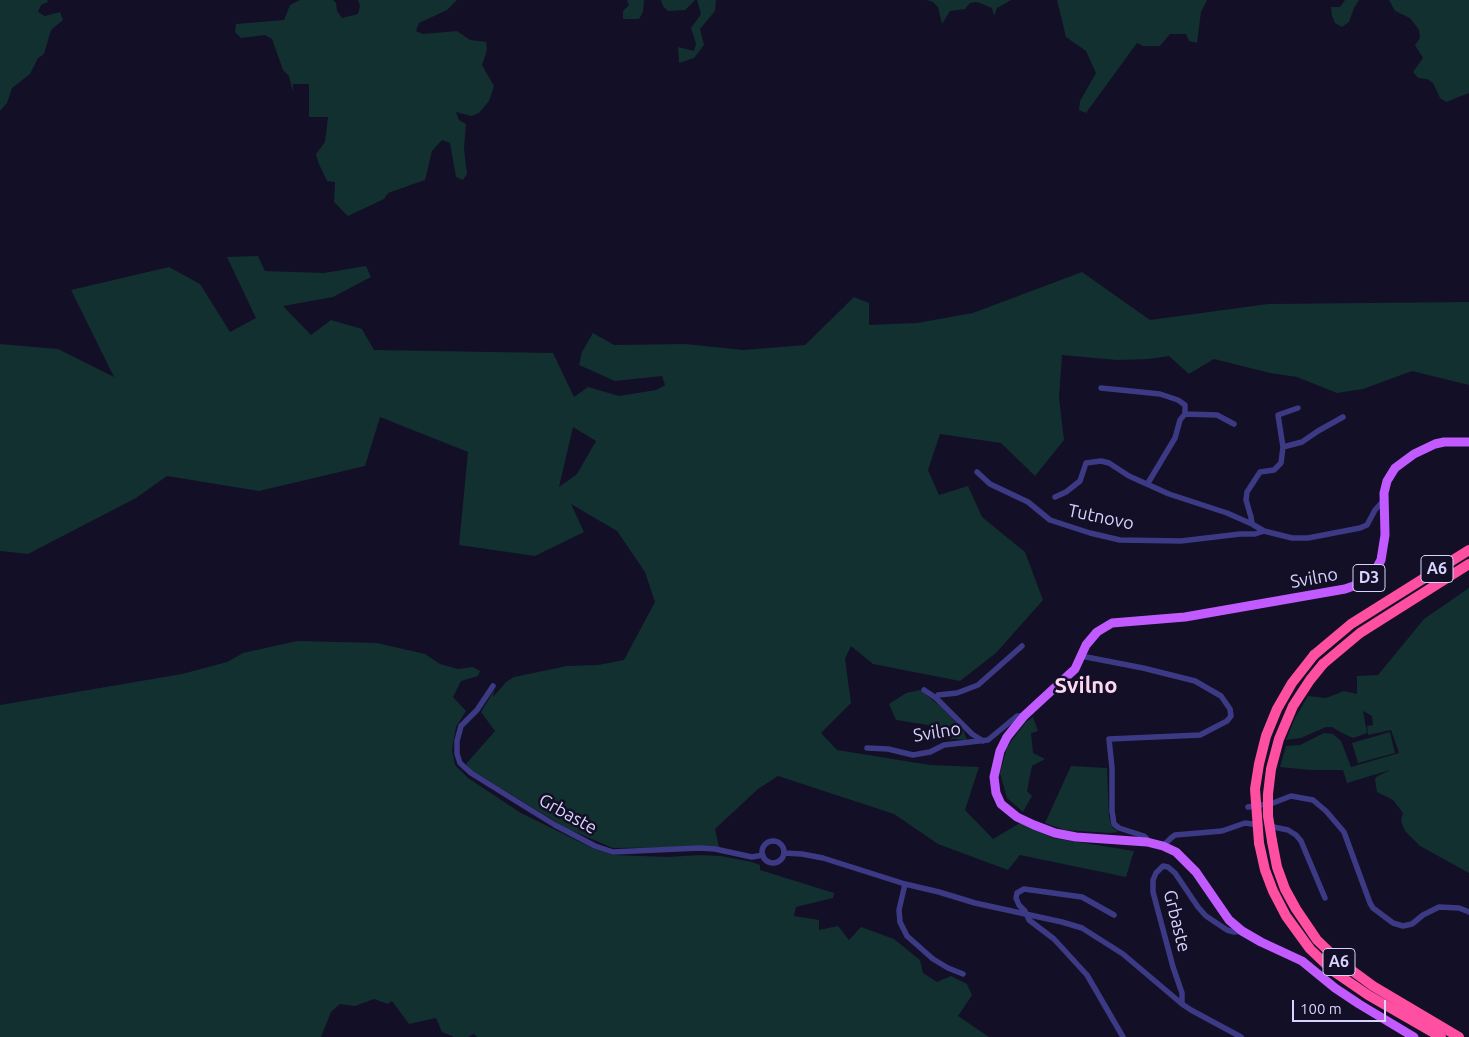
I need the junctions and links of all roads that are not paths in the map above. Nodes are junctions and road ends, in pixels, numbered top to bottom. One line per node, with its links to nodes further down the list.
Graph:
1 (1101, 388): 3 (street)
2 (1298, 408): 7 (street)
3 (1185, 414): 5 (street); 9 (street)
4 (1343, 417): 7 (street)
5 (1234, 424)
6 (1469, 442): 11 (main road, Svilno / D3)
7 (1283, 447): 12 (street)
8 (977, 472): 13 (street, Tutnovo)
9 (1148, 483): 10 (street, Tutnovo); 12 (street, Tutnovo)
10 (1055, 497)
11 (1384, 500): 13 (street, Tutnovo); 17 (main road, Svilno / D3)
12 (1252, 524): 13 (street, Tutnovo)
13 (1264, 531)
14 (1469, 550): 40 (highway, A6, bridge)
15 (1469, 564): 41 (highway, A6, bridge)
16 (1022, 646): 20 (street, Svilno)
17 (1081, 656): 21 (main road, Svilno / D3); 25 (street, Svilno)
18 (493, 686): 28 (street, Grbaste)
19 (924, 690): 20 (street)
20 (936, 698): 22 (street, Svilno)
21 (1024, 716): 22 (street, Svilno); 25 (main road, Svilno / D3)
22 (983, 741): 23 (street, Svilno)
23 (867, 748)
24 (1248, 807): 31 (street)
25 (1148, 842): 26 (main road, Svilno / D3)
26 (1163, 846): 30 (street); 34 (main road, Svilno / D3)
27 (784, 853): 28 (street, Grbaste); 28 (street, Grbaste); 29 (street, Grbaste)
28 (763, 855)
29 (905, 884): 32 (street, Grbaste); 35 (street)
30 (1326, 898)
31 (1469, 912)
32 (1027, 915): 33 (street, Grbaste); 36 (street, Grbaste); 37 (street, Grbaste)
33 (1114, 915)
34 (1242, 931): 36 (street, Grbaste); 39 (main road, Svilno / D3)
35 (963, 974)
36 (1182, 1004): 38 (street, Grbaste)
37 (1124, 1037)
38 (1241, 1037)
39 (1414, 1037)
40 (1441, 1037)
41 (1459, 1037)

